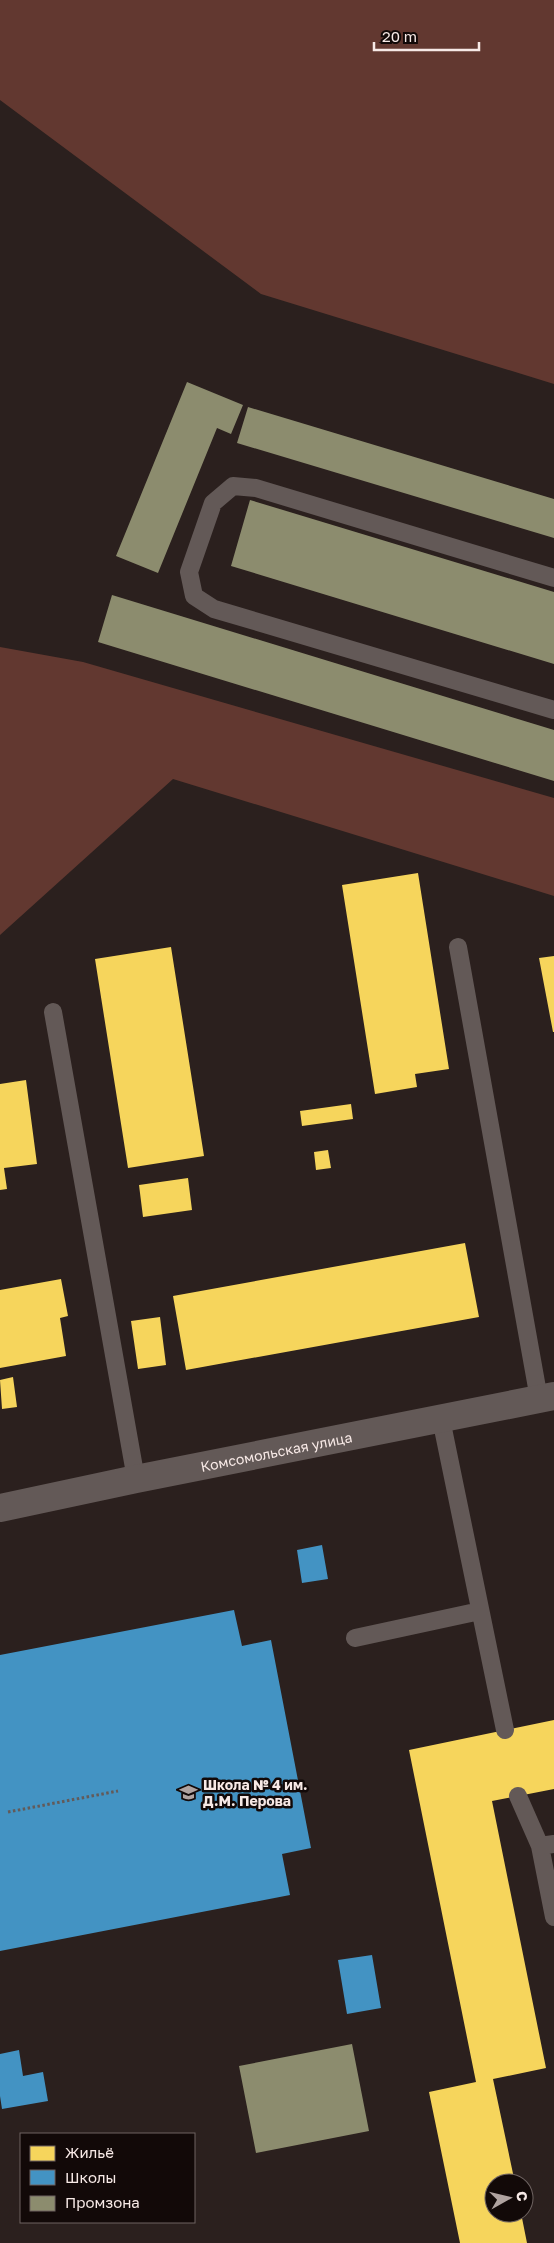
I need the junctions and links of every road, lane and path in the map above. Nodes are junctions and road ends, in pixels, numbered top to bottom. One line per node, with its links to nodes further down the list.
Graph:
1 (554, 578): 2 (lane)
2 (554, 710)
3 (458, 947): 5 (lane)
4 (53, 1012): 7 (lane)
5 (546, 1397): 6 (street, Комсомольская улица)
6 (441, 1419): 7 (street, Комсомольская улица); 9 (lane)
7 (136, 1478): 8 (street, Комсомольская улица)
8 (0, 1508)
9 (480, 1611): 10 (lane); 11 (lane)
10 (355, 1638)
11 (504, 1730)
12 (118, 1792): 14 (path)
13 (518, 1796): 15 (lane)
14 (8, 1812)
15 (547, 1845): 16 (lane)
16 (554, 1917)

